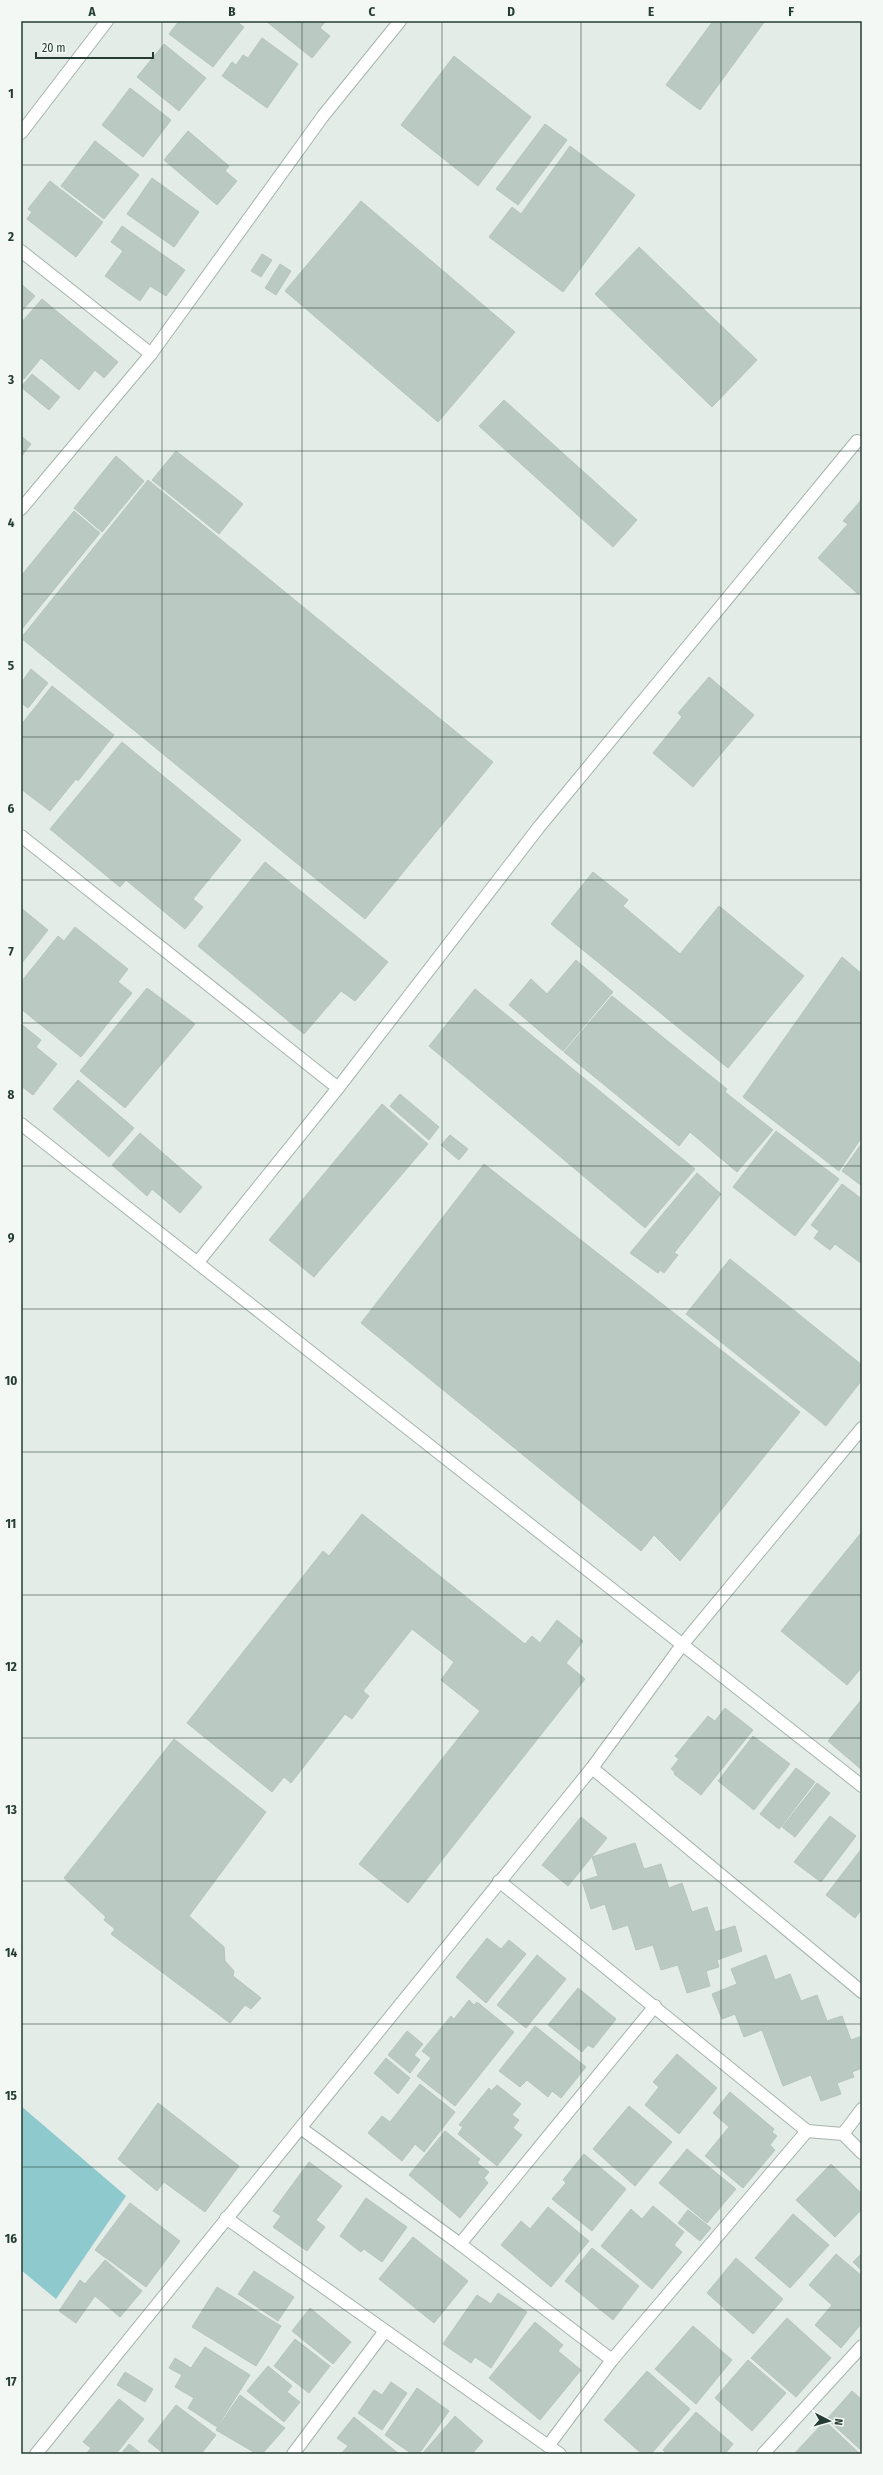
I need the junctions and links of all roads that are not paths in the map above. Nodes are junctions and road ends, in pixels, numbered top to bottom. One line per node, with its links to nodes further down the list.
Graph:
1 (107, 21): 3 (street)
2 (400, 21): 5 (street)
3 (21, 133)
4 (21, 252): 5 (street)
5 (151, 354): 7 (street)
6 (857, 441): 9 (street)
7 (21, 509)
8 (21, 836): 9 (street)
9 (338, 1088): 11 (street)
10 (21, 1124): 11 (street)
11 (198, 1262): 13 (street)
12 (862, 1428): 13 (street)
13 (682, 1645): 14 (street); 15 (street)
14 (592, 1768): 16 (street); 17 (street)
15 (862, 1786)
16 (498, 1881): 18 (street); 20 (street)
17 (862, 1992)
18 (655, 2006): 21 (street); 25 (street)
19 (862, 2108): 22 (street)
20 (302, 2129): 24 (street); 25 (street)
21 (807, 2130): 22 (street); 28 (street)
22 (843, 2134): 23 (street)
23 (862, 2153)
24 (226, 2218): 26 (street); 30 (street)
25 (460, 2244): 28 (street)
26 (384, 2331): 29 (street); 31 (street)
27 (862, 2346): 33 (street)
28 (612, 2360): 29 (street)
29 (548, 2446): 32 (street)
30 (36, 2454)
31 (293, 2454)
32 (560, 2454)
33 (763, 2454)

